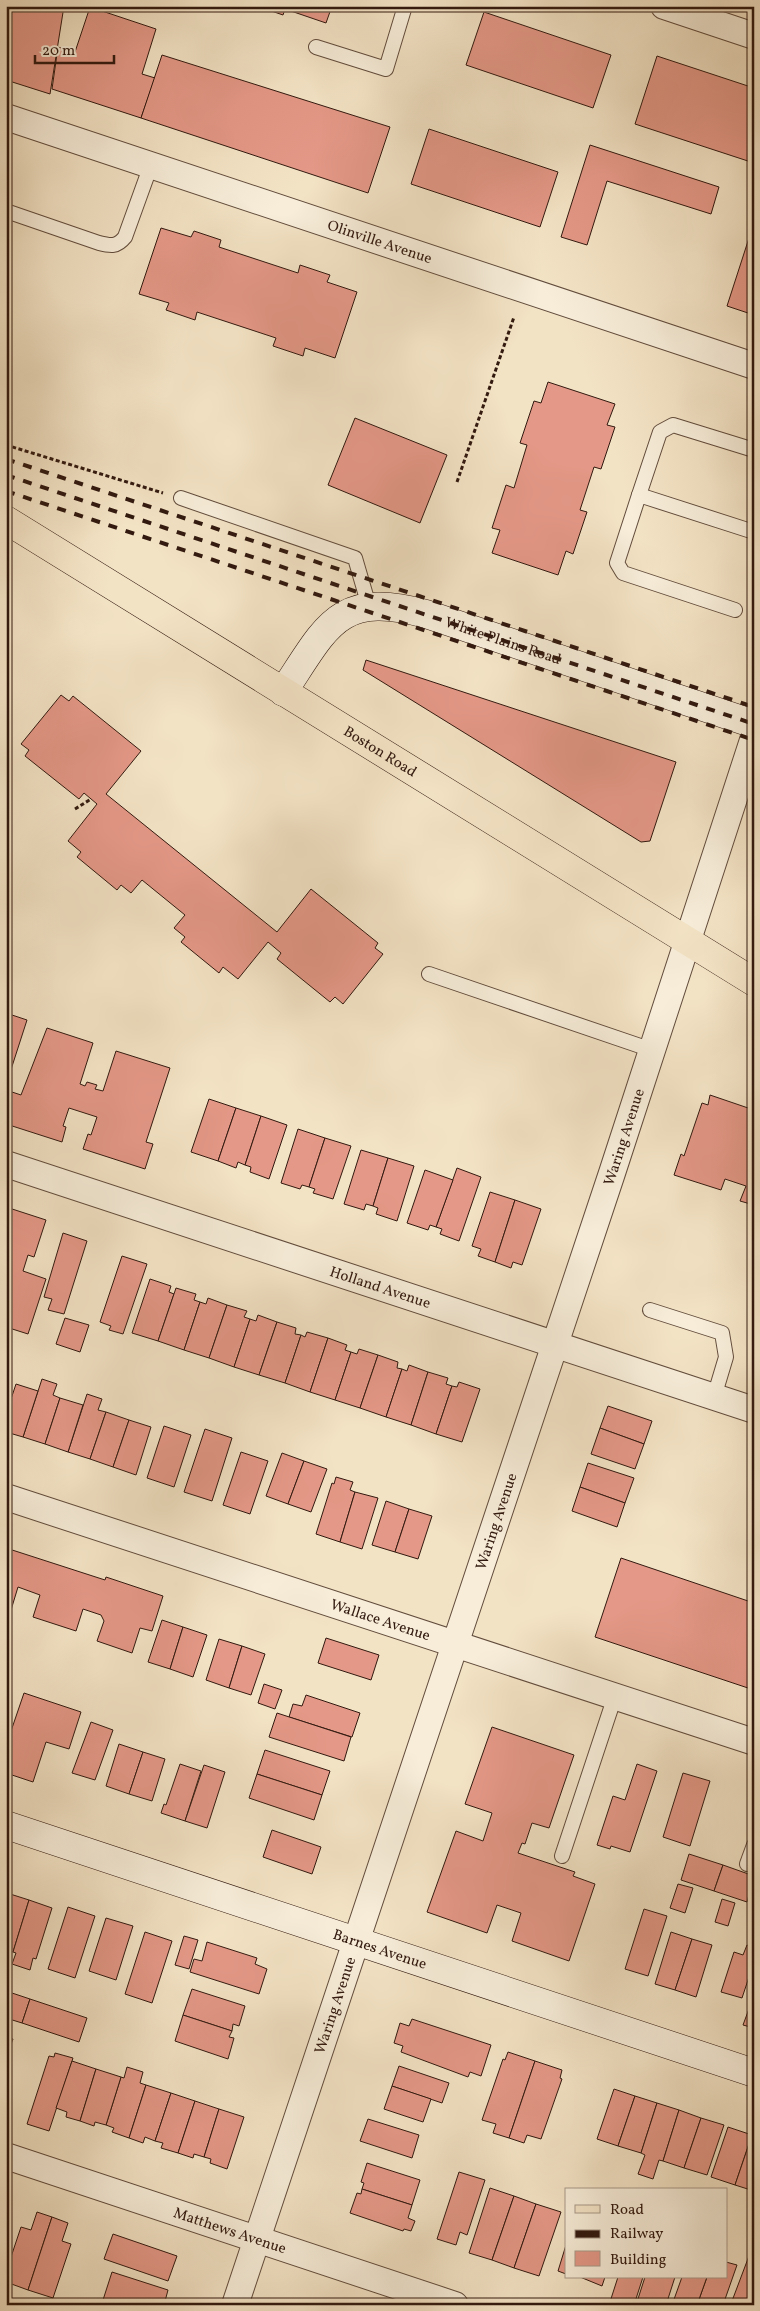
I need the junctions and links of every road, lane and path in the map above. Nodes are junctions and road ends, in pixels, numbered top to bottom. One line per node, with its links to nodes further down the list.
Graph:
1 (405, 6): 4 (lane)
2 (664, 6): 3 (street)
3 (754, 36)
4 (316, 47)
5 (6, 116): 6 (street, Olinville Avenue)
6 (152, 165): 7 (lane); 9 (street, Olinville Avenue)
7 (6, 211)
8 (514, 317): 12 (path)
9 (754, 366)
10 (6, 446): 14 (path)
11 (754, 450): 13 (lane)
12 (457, 482)
13 (639, 495): 16 (lane); 18 (lane)
14 (181, 498): 17 (lane)
15 (9, 529): 19 (main road, Boston Road)
16 (754, 532)
17 (369, 606): 19 (street, White Plains Road); 20 (street, White Plains Road)
18 (735, 610)
19 (283, 692): 24 (main road, Boston Road)
20 (754, 724)
21 (754, 738): 24 (street, Waring Avenue)
22 (91, 799): 23 (path)
23 (75, 809)
24 (688, 941): 26 (main road, Boston Road); 27 (street, Waring Avenue)
25 (429, 974): 27 (lane)
26 (754, 982)
27 (652, 1050): 30 (street, Waring Avenue)
28 (6, 1164): 30 (street, Holland Avenue)
29 (650, 1310): 31 (lane)
30 (554, 1345): 31 (street, Holland Avenue); 34 (street, Waring Avenue)
31 (714, 1398): 32 (street, Holland Avenue)
32 (754, 1410)
33 (6, 1497): 34 (street, Wallace Avenue)
34 (456, 1643): 35 (street, Wallace Avenue); 41 (street, Waring Avenue)
35 (615, 1696): 36 (street, Wallace Avenue); 39 (lane)
36 (754, 1742)
37 (6, 1825): 41 (street, Barnes Avenue)
38 (754, 1845): 40 (lane)
39 (562, 1856)
40 (747, 1864)
41 (356, 1941): 42 (street, Barnes Avenue); 44 (street, Waring Avenue)
42 (754, 2073)
43 (6, 2156): 44 (street, Matthews Avenue)
44 (257, 2239): 45 (street, Waring Avenue); 46 (street, Matthews Avenue)
45 (235, 2305)
46 (455, 2305)

